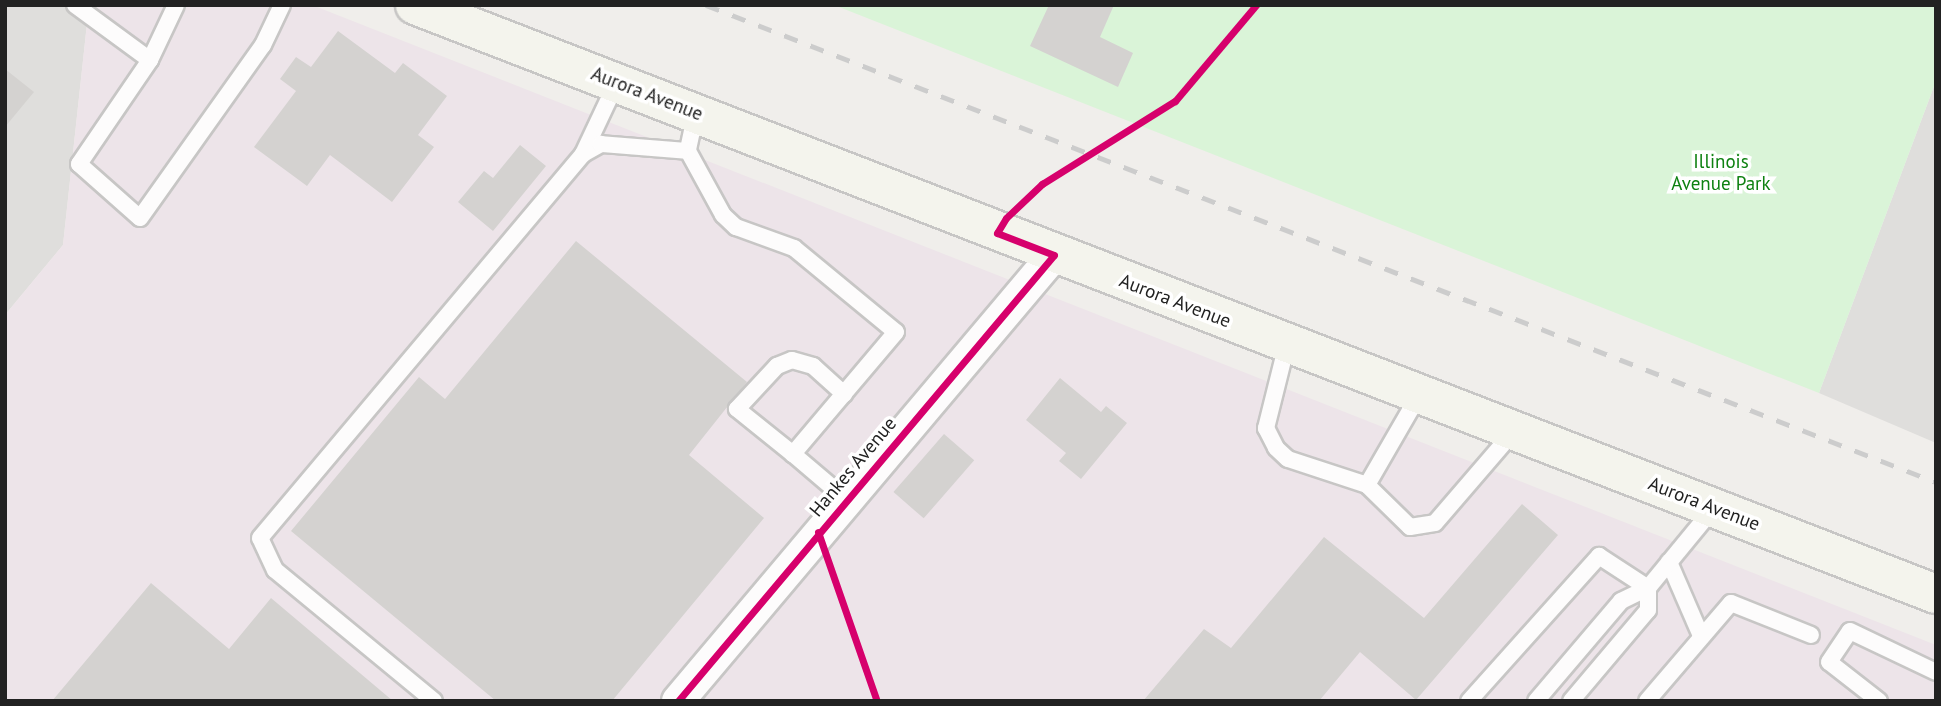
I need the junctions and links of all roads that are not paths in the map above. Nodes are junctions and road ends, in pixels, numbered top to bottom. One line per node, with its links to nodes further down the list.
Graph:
1 (75, 5): 5 (lane)
2 (176, 5): 5 (lane)
3 (282, 5): 5 (lane)
4 (415, 5): 6 (main road, Aurora Avenue)
5 (150, 60)
6 (617, 82): 7 (main road, Aurora Avenue); 9 (lane)
7 (696, 112): 8 (lane); 10 (main road, Aurora Avenue)
8 (688, 151): 9 (lane); 12 (lane)
9 (583, 154): 25 (lane)
10 (1054, 255): 11 (main road, Aurora Avenue); 17 (street, Hankes Avenue)
11 (1287, 344): 13 (main road, Aurora Avenue); 16 (lane)
12 (844, 394): 15 (lane); 15 (lane)
13 (1419, 394): 14 (main road, Aurora Avenue); 16 (lane)
14 (1514, 431): 16 (lane); 18 (main road, Aurora Avenue)
15 (793, 454): 17 (lane)
16 (1367, 485)
17 (846, 499): 26 (street, Hankes Avenue)
18 (1714, 508): 19 (lane); 21 (main road, Aurora Avenue)
19 (1669, 562): 20 (lane); 23 (lane)
20 (1648, 588): 27 (lane); 28 (lane); 29 (lane)
21 (1936, 594)
22 (1811, 635): 23 (lane)
23 (1701, 636): 30 (lane)
24 (1936, 672): 31 (lane)
25 (434, 701)
26 (678, 701)
27 (1469, 701)
28 (1536, 701)
29 (1571, 701)
30 (1647, 701)
31 (1879, 701)

